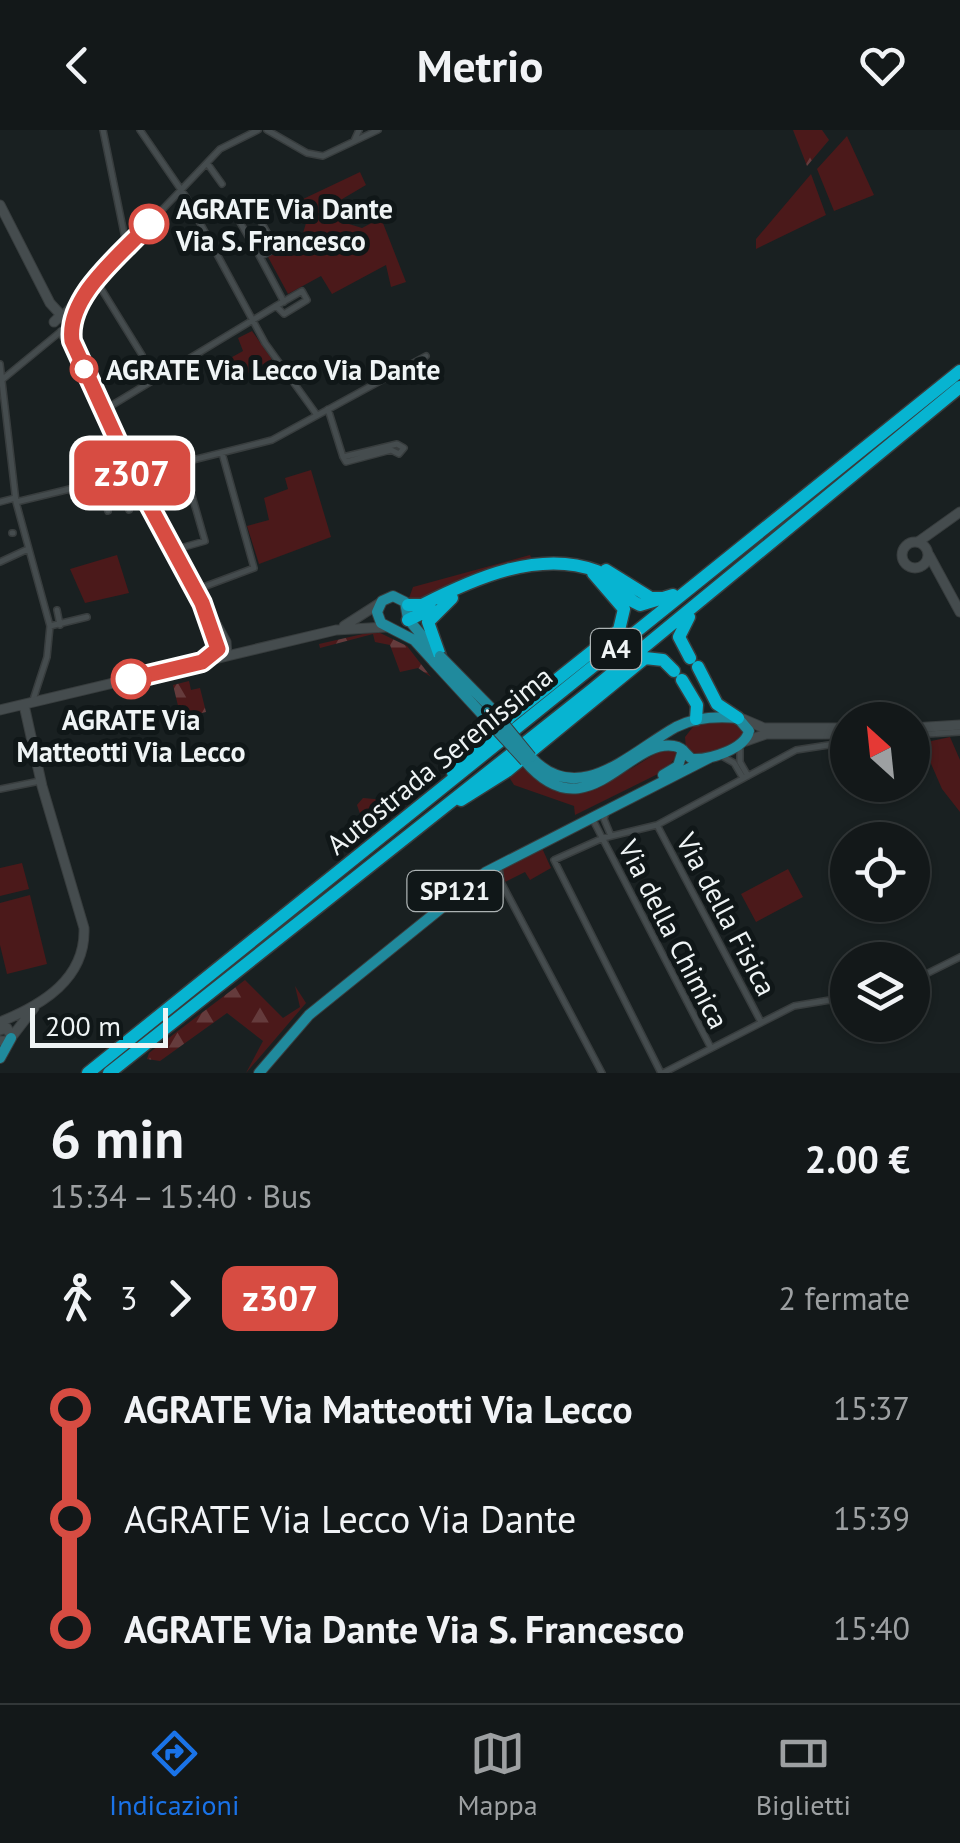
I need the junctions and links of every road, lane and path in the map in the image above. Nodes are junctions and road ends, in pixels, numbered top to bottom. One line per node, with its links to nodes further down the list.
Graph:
1 (104, 130): 15 (street)
2 (258, 130): 8 (street)
3 (271, 130): 7 (street)
4 (360, 130): 5 (street); 7 (street)
5 (378, 130): 7 (street)
6 (144, 132): 10 (street)
7 (338, 150)
8 (207, 163): 9 (street); 10 (street)
9 (222, 184)
10 (180, 190): 15 (street); 21 (street)
11 (0, 204): 22 (street)
12 (269, 204): 16 (street)
13 (230, 205): 17 (street)
14 (296, 236): 16 (street)
15 (127, 248): 18 (street)
16 (276, 248): 17 (street)
17 (260, 257): 19 (street)
18 (97, 282): 22 (street); 23 (street)
19 (284, 302): 20 (street); 20 (street)
20 (276, 306): 21 (street)
21 (253, 320): 30 (street); 31 (street)
22 (62, 324): 27 (street); 30 (street)
23 (142, 354)
24 (426, 356): 29 (street)
25 (0, 364): 27 (street)
26 (960, 371): 38 (highway, Autostrada Serenissima / A4)
27 (1, 380): 40 (street)
28 (960, 387): 55 (highway, Autostrada Serenissima / A4)
29 (328, 409): 31 (street); 33 (street)
30 (104, 410): 35 (street)
31 (316, 415): 32 (street)
32 (222, 452): 34 (street); 56 (street)
33 (343, 458): 33 (street)
34 (182, 461): 35 (street); 48 (street)
35 (137, 472): 36 (street); 48 (street)
36 (120, 478): 37 (street); 39 (street)
37 (100, 484): 40 (street); 42 (street)
38 (811, 491): 53 (highway); 92 (highway, Autostrada Serenissima / A4)
39 (124, 496): 42 (street); 43 (street)
40 (15, 500): 41 (street); 47 (street)
41 (0, 502)
42 (106, 502): 44 (street)
43 (128, 510)
44 (108, 511)
45 (960, 514): 46 (street); 49 (street)
46 (916, 542): 49 (street); 52 (street)
47 (28, 549): 50 (street); 65 (street)
48 (175, 550): 56 (street)
49 (928, 552): 52 (street); 54 (street)
50 (0, 562)
51 (513, 567): 53 (highway); 57 (highway); 62 (highway)
52 (919, 567): 54 (street)
53 (587, 568): 92 (highway)
54 (942, 582): 61 (street)
55 (714, 588): 76 (highway); 98 (highway, Autostrada Serenissima / A4)
56 (196, 590): 58 (street)
57 (452, 598): 62 (highway); 72 (highway)
58 (202, 603): 67 (street); 69 (street)
59 (380, 603): 62 (main road); 66 (main road); 68 (street)
60 (57, 610): 64 (street)
61 (960, 612)
62 (408, 616): 66 (main road); 72 (main road)
63 (87, 618): 64 (street)
64 (60, 625): 65 (street)
65 (50, 626): 74 (street)
66 (390, 628): 68 (street); 72 (main road)
67 (214, 630): 71 (street); 73 (street)
68 (336, 630): 70 (street)
69 (226, 642): 70 (street); 71 (street)
70 (257, 649): 71 (street)
71 (227, 656): 73 (street)
72 (437, 659): 86 (main road, bridge)
73 (202, 662): 74 (street)
74 (28, 704): 75 (street); 88 (street)
75 (0, 710)
76 (740, 718): 77 (main road); 79 (street); 82 (main road)
77 (694, 720): 84 (main road); 86 (main road); 98 (highway)
78 (960, 728): 80 (street)
79 (830, 730)
80 (930, 730)
81 (830, 732): 82 (street)
82 (743, 743): 85 (main road); 87 (street)
83 (830, 744): 87 (street)
84 (683, 749): 85 (main road); 86 (main road); 90 (main road, SP121)
85 (714, 756): 87 (street); 91 (main road, SP121)
86 (528, 759)
87 (746, 777): 94 (street)
88 (40, 781): 89 (street); 104 (street)
89 (0, 789)
90 (634, 789): 93 (main road); 113 (main road, SP121)
91 (621, 801): 93 (main road, SP121); 95 (street)
92 (421, 806): 106 (highway, Autostrada Serenissima / A4)
93 (595, 818): 96 (street, Via della Chimica); 97 (main road, SP121)
94 (657, 825): 95 (street); 105 (street, Via della Fisica)
95 (611, 836): 96 (street)
96 (603, 838): 108 (street, Via della Chimica); 115 (street)
97 (528, 848): 99 (street); 100 (main road, SP121)
98 (365, 868): 112 (highway, Autostrada Serenissima / A4)
99 (500, 882): 100 (street); 114 (street)
100 (471, 883): 113 (main road, SP121)
101 (960, 956): 102 (street)
102 (930, 972)
103 (830, 999): 105 (street)
104 (39, 1002): 107 (street); 107 (street)
105 (760, 1022): 108 (street)
106 (143, 1030): 110 (highway); 111 (highway, Autostrada Serenissima / A4)
107 (2, 1033): 109 (main road)
108 (710, 1048): 115 (street)
109 (0, 1056)
110 (78, 1073)
111 (88, 1073)
112 (108, 1073)
113 (258, 1073)
114 (602, 1073)
115 (662, 1073)

